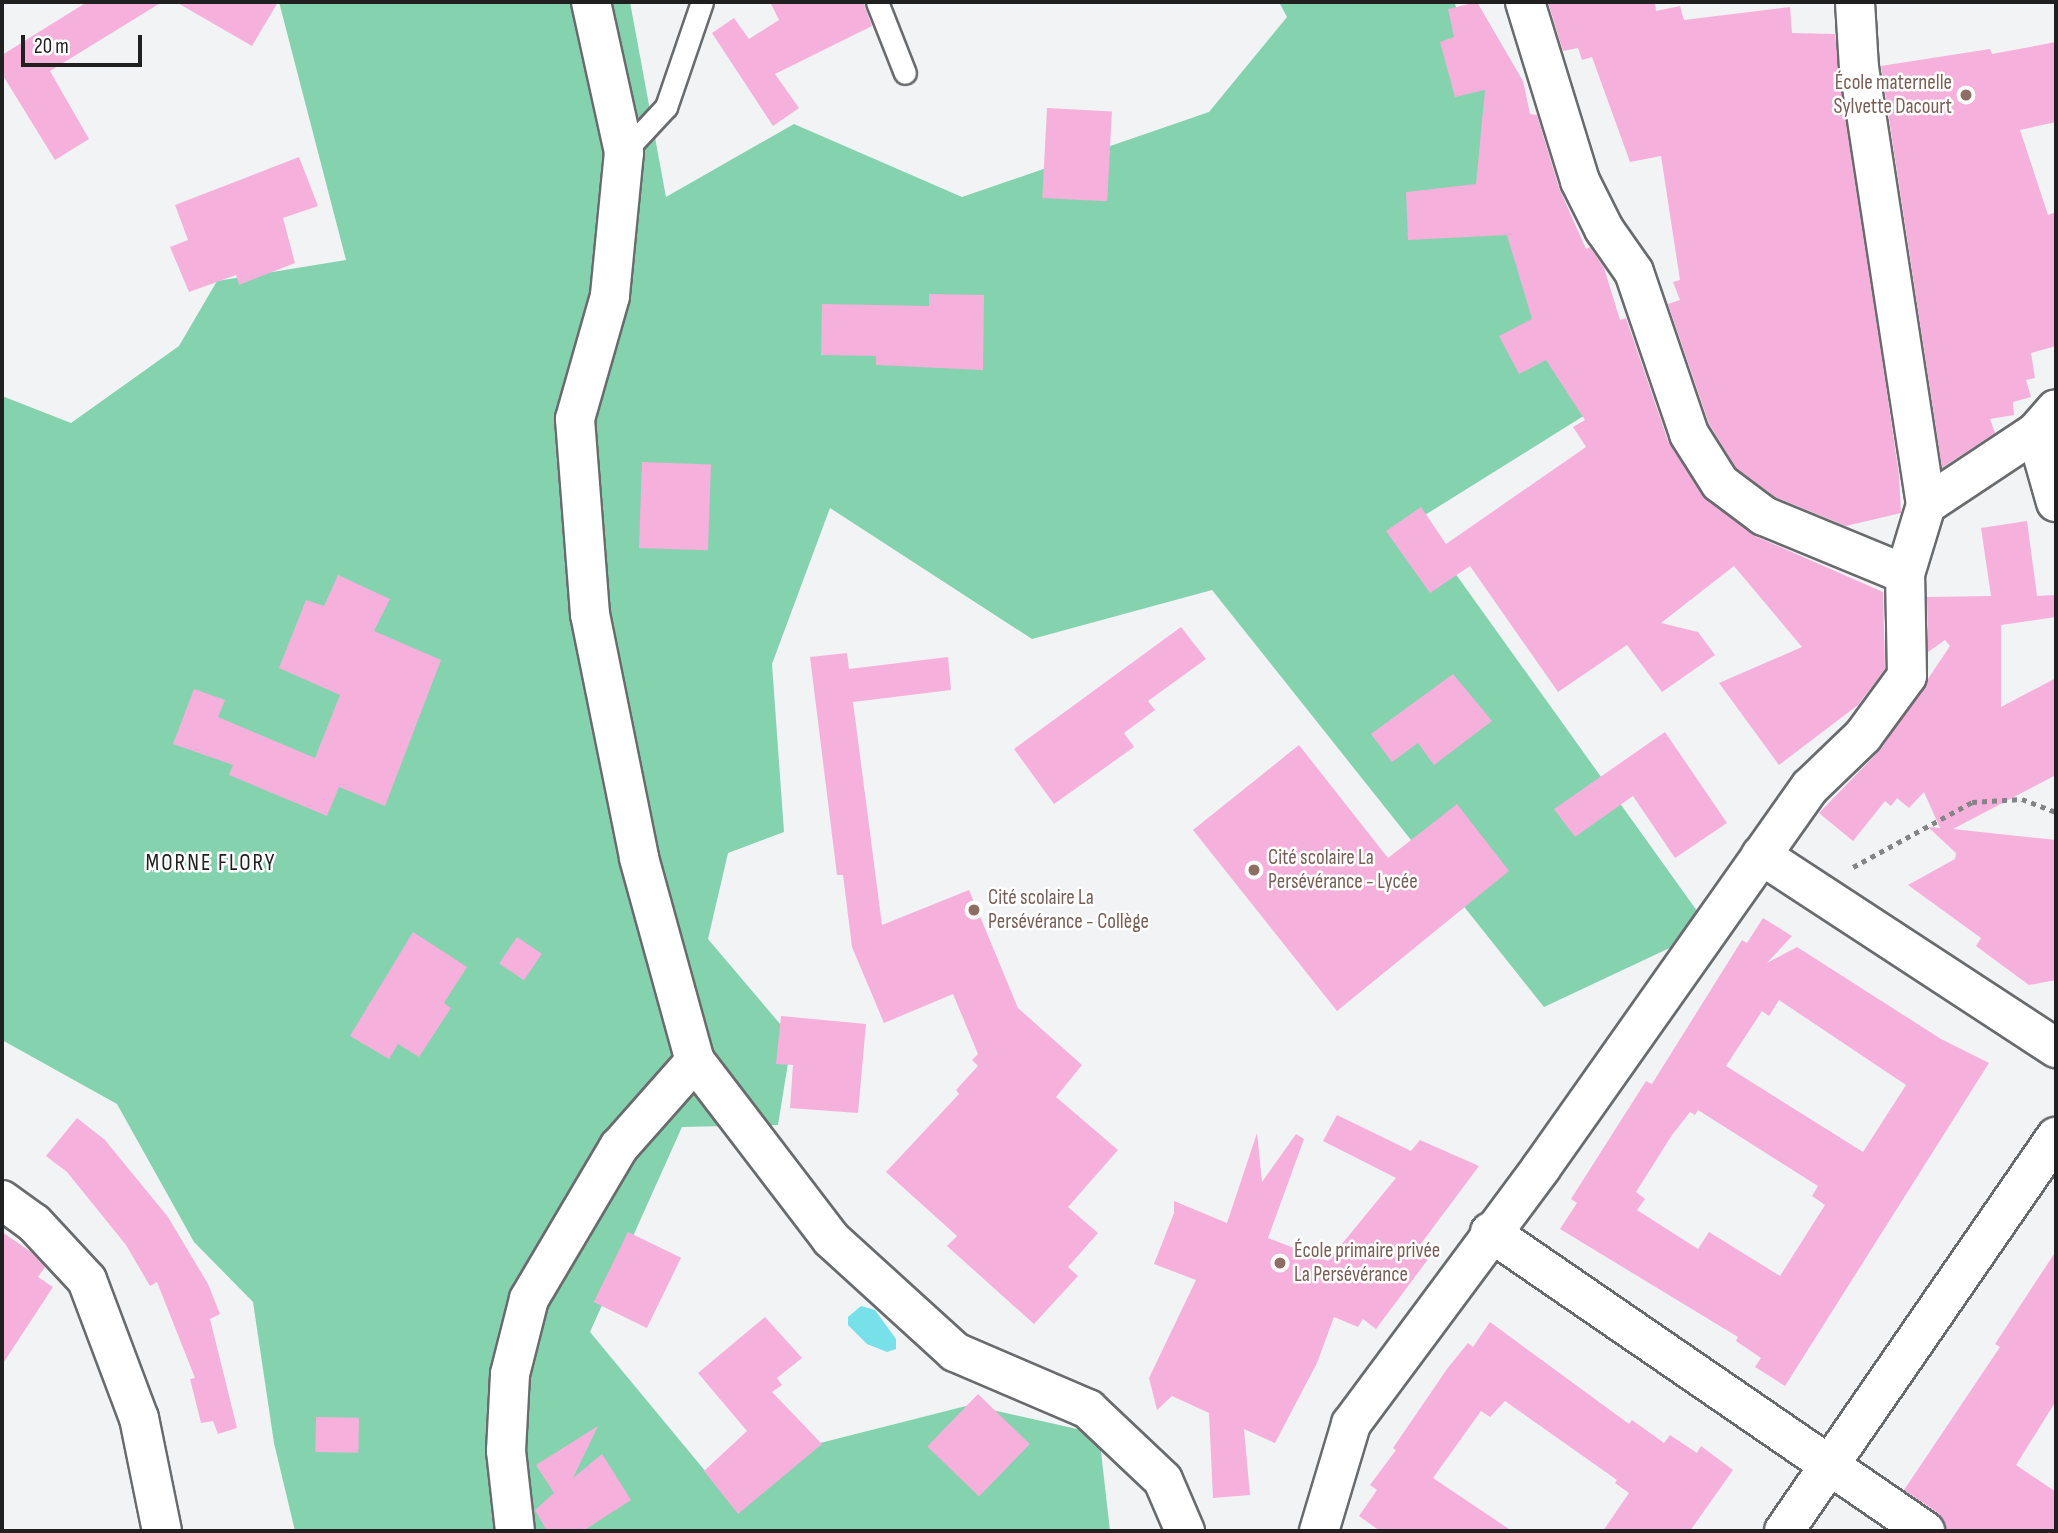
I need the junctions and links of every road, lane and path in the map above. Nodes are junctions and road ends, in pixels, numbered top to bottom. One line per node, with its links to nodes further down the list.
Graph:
1 (591, 2): 7 (street)
2 (702, 2): 7 (lane)
3 (877, 2): 6 (lane)
4 (1525, 2): 11 (street)
5 (1855, 2): 10 (street)
6 (905, 73)
7 (624, 152): 16 (street)
8 (2046, 420): 9 (street); 10 (street)
9 (2056, 502)
10 (1926, 505): 11 (street)
11 (1905, 574): 13 (street)
12 (2056, 811): 14 (path)
13 (1761, 855): 14 (street); 19 (street)
14 (1814, 891): 15 (street)
15 (2056, 1048)
16 (695, 1060): 22 (street); 23 (street)
17 (2056, 1137): 20 (street)
18 (2, 1200): 21 (street)
19 (1490, 1232): 20 (street); 24 (street)
20 (1828, 1467): 25 (street); 26 (street)
21 (162, 1531)
22 (515, 1531)
23 (1185, 1531)
24 (1319, 1531)
25 (1784, 1531)
26 (1925, 1531)

